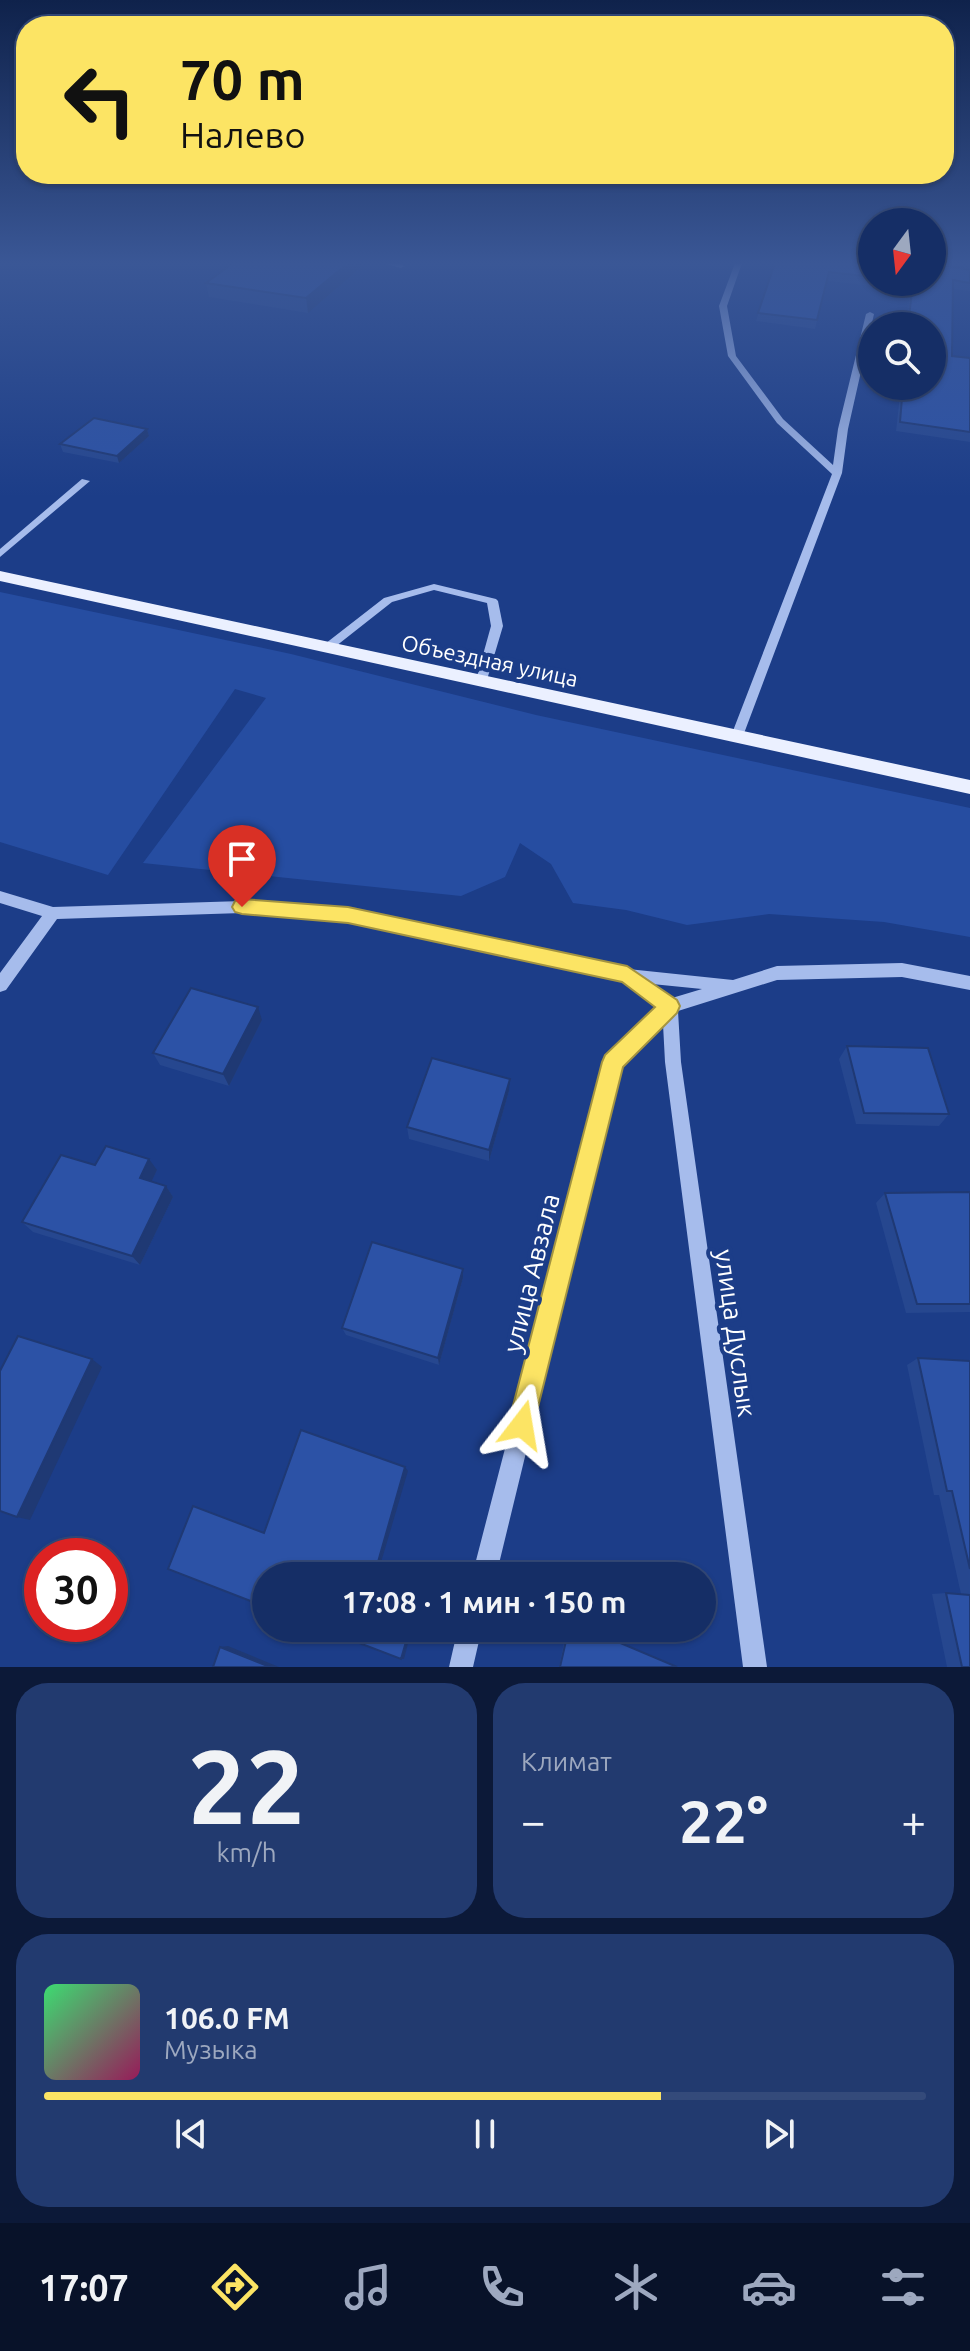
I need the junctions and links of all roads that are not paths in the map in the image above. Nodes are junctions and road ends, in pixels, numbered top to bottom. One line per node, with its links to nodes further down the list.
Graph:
1 (729, 341): 3 (street)
2 (858, 365): 3 (street)
3 (837, 473): 9 (street)
4 (85, 481): 5 (street)
5 (0, 554)
6 (0, 576): 7 (main road, Объездная улица)
7 (327, 647): 8 (main road, Объездная улица); 8 (street)
8 (482, 680): 9 (main road, Объездная улица)
9 (737, 736): 10 (main road, Объездная улица)
10 (970, 787)
11 (0, 897): 12 (street)
12 (53, 913): 13 (street); 15 (street)
13 (627, 975): 16 (street); 17 (street)
14 (970, 983): 16 (street)
15 (0, 985)
16 (736, 986): 17 (street)
17 (670, 1006): 18 (street, улица Авзала); 21 (street, улица Дуслык)
18 (488, 1562)
19 (467, 1642): 20 (street)
20 (461, 1667)
21 (755, 1667)

